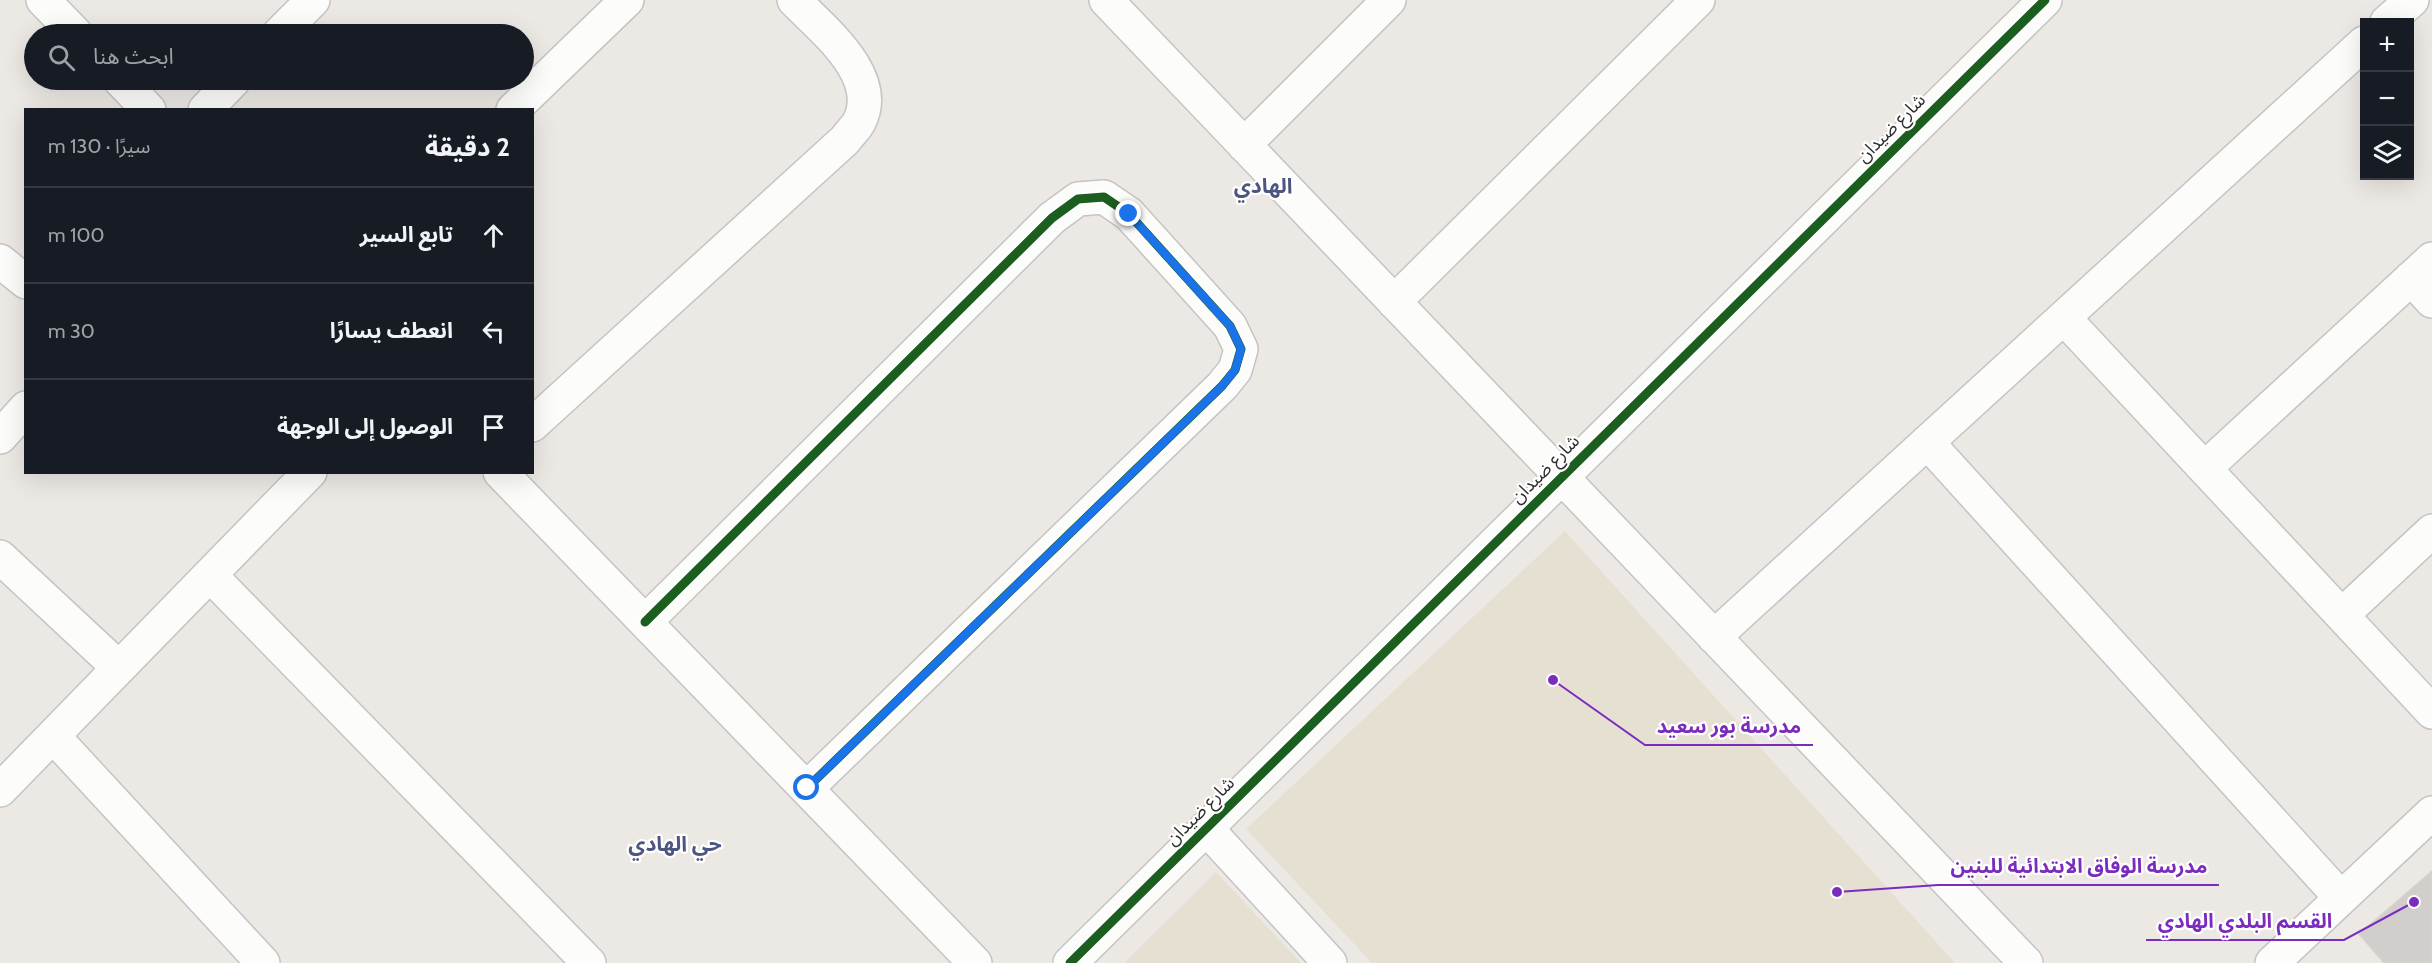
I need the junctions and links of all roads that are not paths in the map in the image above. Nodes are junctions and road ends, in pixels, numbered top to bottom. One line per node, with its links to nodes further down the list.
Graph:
1 (313, 0): 12 (street)
2 (627, 0): 16 (street)
3 (795, 0): 28 (street)
4 (1106, 0): 21 (street)
5 (1389, 0): 21 (street)
6 (1698, 0): 25 (street)
7 (2045, 0): 34 (street, شارع ضيدان)
8 (2412, 0): 10 (street)
9 (50, 3): 11 (street)
10 (2392, 18)
11 (68, 24)
12 (289, 24)
13 (2360, 47): 26 (street)
14 (129, 90): 18 (street)
15 (224, 90): 19 (street)
16 (534, 90)
17 (534, 90): 20 (street)
18 (146, 108)
19 (207, 108)
20 (515, 108)
21 (1244, 145): 25 (street)
22 (0, 261): 24 (street)
23 (2425, 279): 31 (street)
24 (24, 280)
25 (1394, 302): 34 (street)
26 (2064, 318): 30 (street); 31 (street)
27 (24, 410): 29 (street)
28 (534, 423)
29 (0, 437)
30 (1927, 442): 40 (street); 48 (street)
31 (2205, 468): 38 (street)
32 (308, 474): 37 (street)
33 (502, 474): 39 (street)
34 (1561, 477): 40 (street); 47 (street, شارع ضيدان)
35 (2432, 531): 38 (street)
36 (0, 556): 41 (street)
37 (210, 575): 41 (street); 50 (street)
38 (2342, 615): 42 (street)
39 (645, 622): 44 (street); 44 (street)
40 (1714, 637): 54 (street)
41 (119, 668): 43 (street)
42 (2432, 712)
43 (53, 736): 45 (street); 49 (street)
44 (807, 788): 51 (street)
45 (0, 790)
46 (2432, 813): 48 (street)
47 (1206, 828): 52 (street, شارع ضيدان); 53 (street)
48 (2341, 898): 55 (street)
49 (263, 963)
50 (589, 963)
51 (975, 963)
52 (1070, 963)
53 (1330, 963)
54 (2026, 963)
55 (2272, 963)

